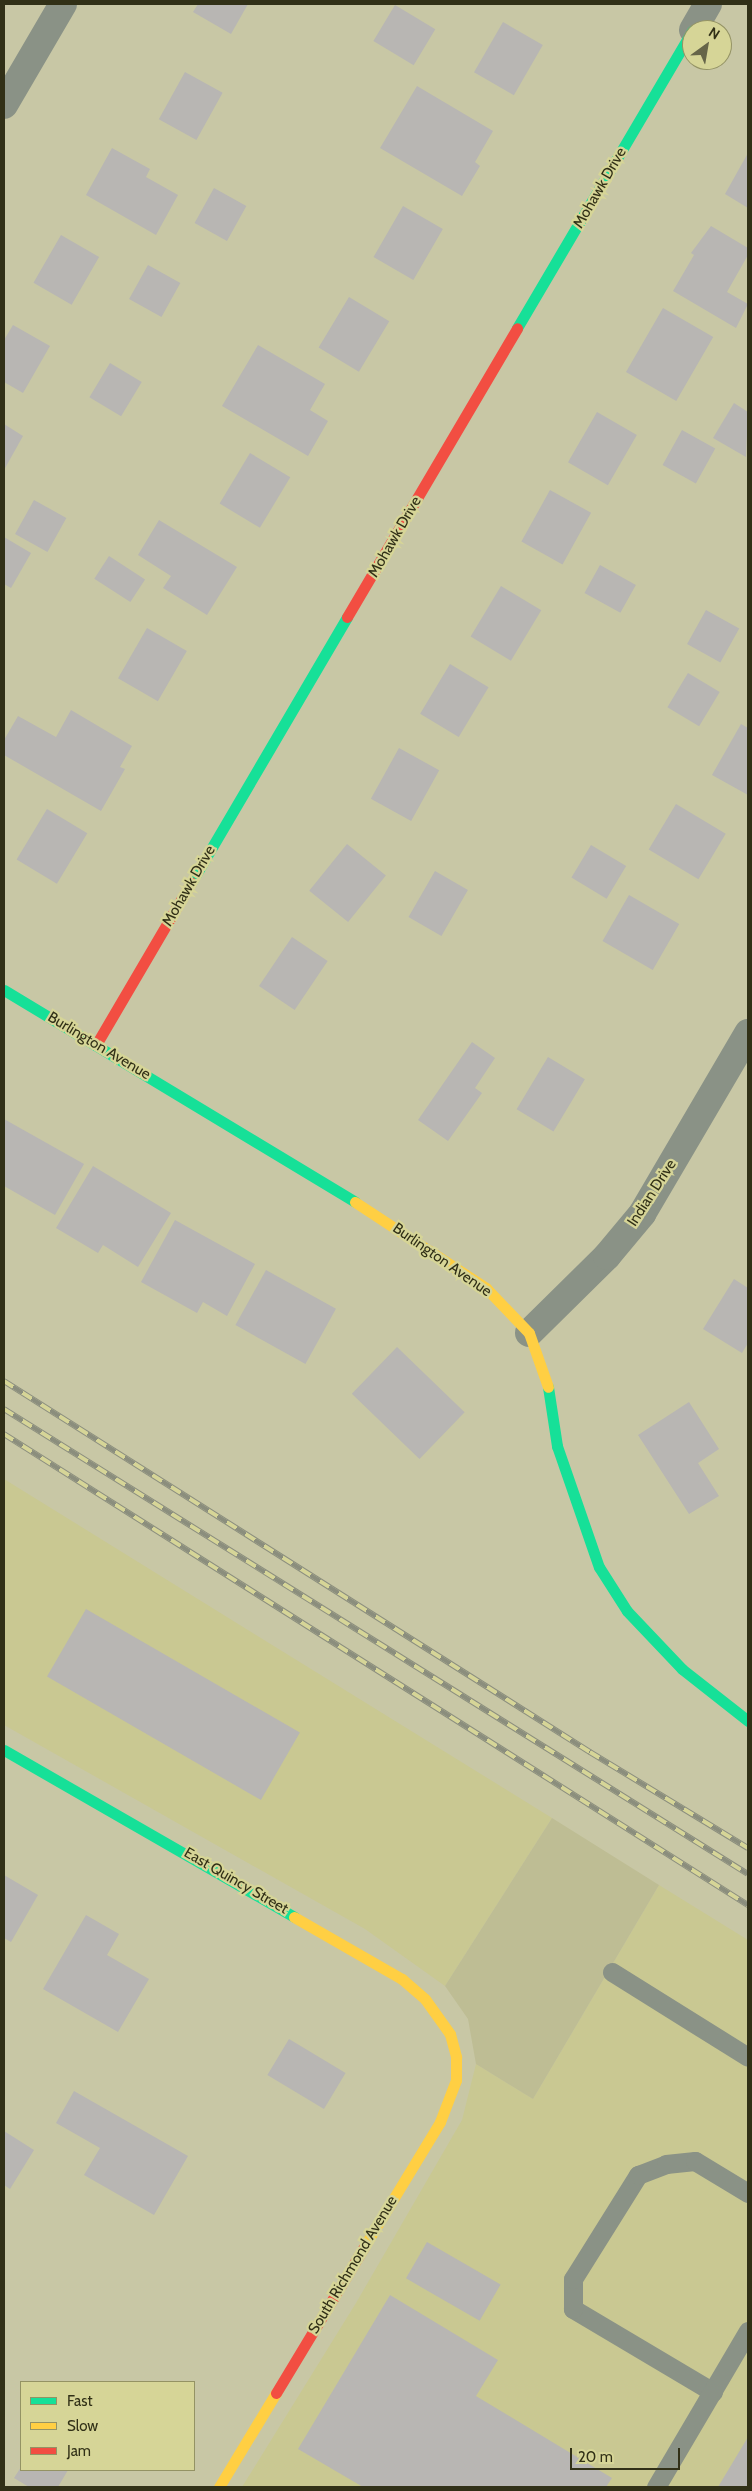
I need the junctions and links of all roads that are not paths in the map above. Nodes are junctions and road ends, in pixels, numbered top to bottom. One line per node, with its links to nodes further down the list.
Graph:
1 (63, 4): 5 (street)
2 (708, 4): 3 (street, Mohawk Drive)
3 (699, 20)
4 (682, 48): 8 (street, Mohawk Drive)
5 (4, 105)
6 (4, 990): 8 (street, Burlington Avenue)
7 (748, 1033): 9 (street, Indian Drive)
8 (97, 1043): 9 (street, Burlington Avenue)
9 (529, 1333): 10 (street, Burlington Avenue)
10 (748, 1721)
11 (4, 1750): 13 (street, East Quincy Street)
12 (612, 1972): 14 (lane)
13 (450, 2034): 18 (street, South Richmond Avenue)
14 (748, 2057)
15 (748, 2193): 17 (lane)
16 (748, 2331): 17 (lane)
17 (713, 2392): 19 (lane)
18 (225, 2485)
19 (656, 2487)

